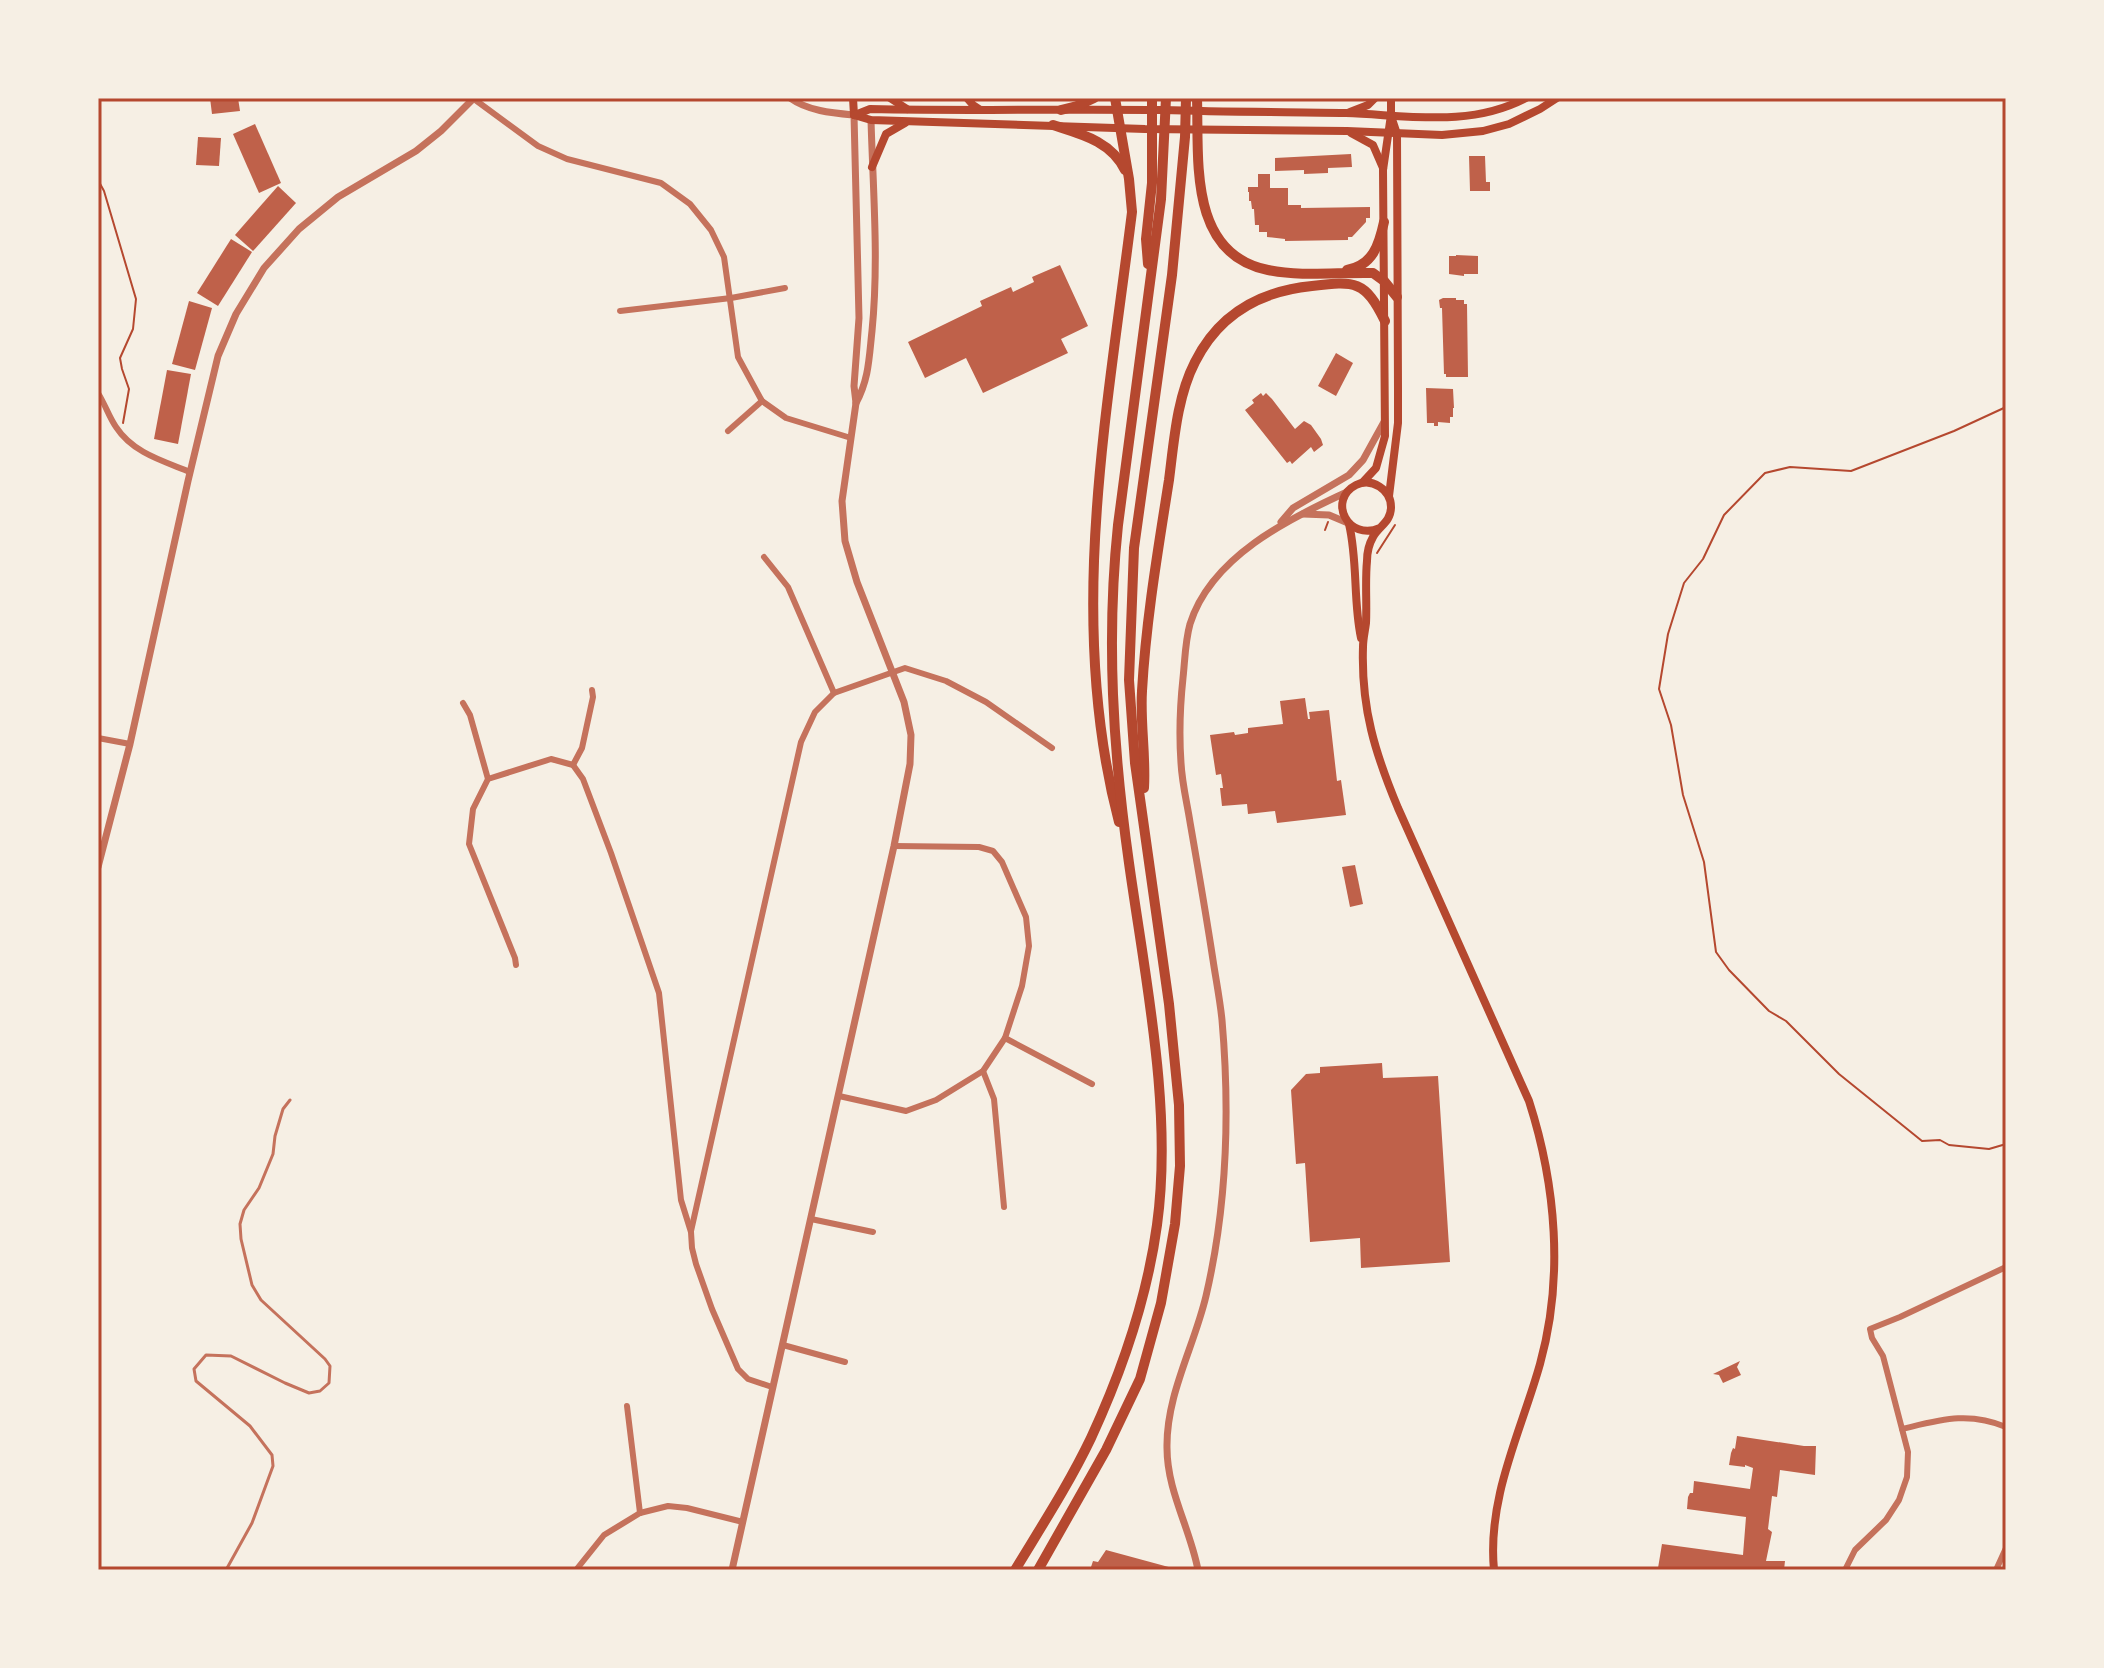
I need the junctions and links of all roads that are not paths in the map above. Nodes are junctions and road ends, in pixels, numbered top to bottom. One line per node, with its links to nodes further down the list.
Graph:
1 (474, 98): 41 (street); 50 (street)
2 (790, 98): 24 (street)
3 (853, 98): 24 (main road)
4 (890, 98): 18 (main road)
5 (959, 98): 19 (main road)
6 (967, 98): 22 (main road)
7 (1094, 98): 20 (highway)
8 (1115, 98): 21 (highway)
9 (1152, 98): 39 (highway)
10 (1166, 98): 39 (highway)
11 (1186, 98): 69 (highway)
12 (1197, 98): 36 (highway)
13 (1375, 98): 23 (main road)
14 (1391, 98): 25 (main road)
15 (1526, 98): 25 (main road)
16 (1557, 98): 31 (main road)
17 (870, 104): 18 (main road); 24 (main road); 26 (main road)
18 (908, 110): 19 (main road)
19 (943, 110): 22 (main road)
20 (1061, 110): 21 (main road); 22 (main road)
21 (1117, 110): 23 (main road); 29 (highway)
22 (984, 111)
23 (1345, 113): 25 (main road)
24 (854, 115): 26 (main road); 46 (street)
25 (1391, 115): 31 (main road)
26 (871, 120): 27 (main road); 32 (street)
27 (910, 121): 28 (main road); 32 (main road)
28 (1053, 125): 29 (main road); 34 (highway)
29 (1121, 127): 30 (main road); 34 (highway)
30 (1347, 131): 31 (main road); 33 (main road)
31 (1392, 134): 33 (main road); 40 (main road)
32 (872, 167): 46 (street)
33 (1383, 170): 35 (main road)
34 (1129, 179): 71 (highway)
35 (1384, 222): 36 (highway); 37 (main road)
36 (1337, 272): 37 (highway)
37 (1384, 281): 40 (highway); 43 (main road)
38 (785, 288): 41 (street)
39 (1149, 293): 71 (highway)
40 (1397, 297): 53 (main road)
41 (731, 298): 42 (street); 45 (street)
42 (620, 311)
43 (1385, 321): 47 (main road); 69 (highway)
44 (98, 393): 50 (street)
45 (762, 401): 48 (street); 49 (street)
46 (856, 403): 49 (street)
47 (1385, 420): 51 (main road); 56 (street)
48 (728, 431)
49 (851, 438): 60 (street)
50 (190, 472): 65 (street)
51 (1362, 483): 52 (main road); 53 (main road)
52 (1348, 491): 54 (street); 55 (main road)
53 (1389, 496): 57 (main road)
54 (1297, 515): 55 (street); 56 (street)
55 (1348, 523): 57 (main road); 59 (main road)
56 (1276, 527): 98 (street)
57 (1380, 528): 59 (main road)
58 (764, 557): 62 (street)
59 (1363, 645): 99 (main road)
60 (893, 672): 62 (street); 66 (street); 70 (street)
61 (592, 690): 67 (street)
62 (834, 693): 81 (street)
63 (463, 703): 68 (street)
64 (98, 738): 65 (street)
65 (130, 744): 72 (street)
66 (1052, 748)
67 (573, 765): 68 (street); 81 (street)
68 (488, 779): 73 (street)
69 (1142, 810): 97 (highway)
70 (894, 846): 74 (street); 77 (street)
71 (1129, 862): 96 (highway)
72 (98, 867)
73 (516, 965)
74 (1005, 1038): 75 (street); 76 (street)
75 (983, 1071): 77 (street); 79 (street)
76 (1092, 1084)
77 (839, 1096): 80 (street)
78 (290, 1100): 93 (lane)
79 (1004, 1207)
80 (811, 1219): 82 (street); 84 (street)
81 (691, 1232): 86 (street)
82 (873, 1232)
83 (2006, 1267): 89 (street)
84 (783, 1345): 85 (street); 86 (street)
85 (845, 1362)
86 (772, 1387): 91 (street)
87 (627, 1406): 90 (street)
88 (2006, 1427): 89 (street)
89 (1902, 1429): 100 (street)
90 (640, 1513): 91 (street); 94 (street)
91 (743, 1522): 95 (street)
92 (2006, 1548): 101 (street)
93 (226, 1570)
94 (576, 1570)
95 (732, 1570)
96 (1015, 1570)
97 (1038, 1570)
98 (1198, 1570)
99 (1494, 1570)
100 (1845, 1570)
101 (1996, 1570)

